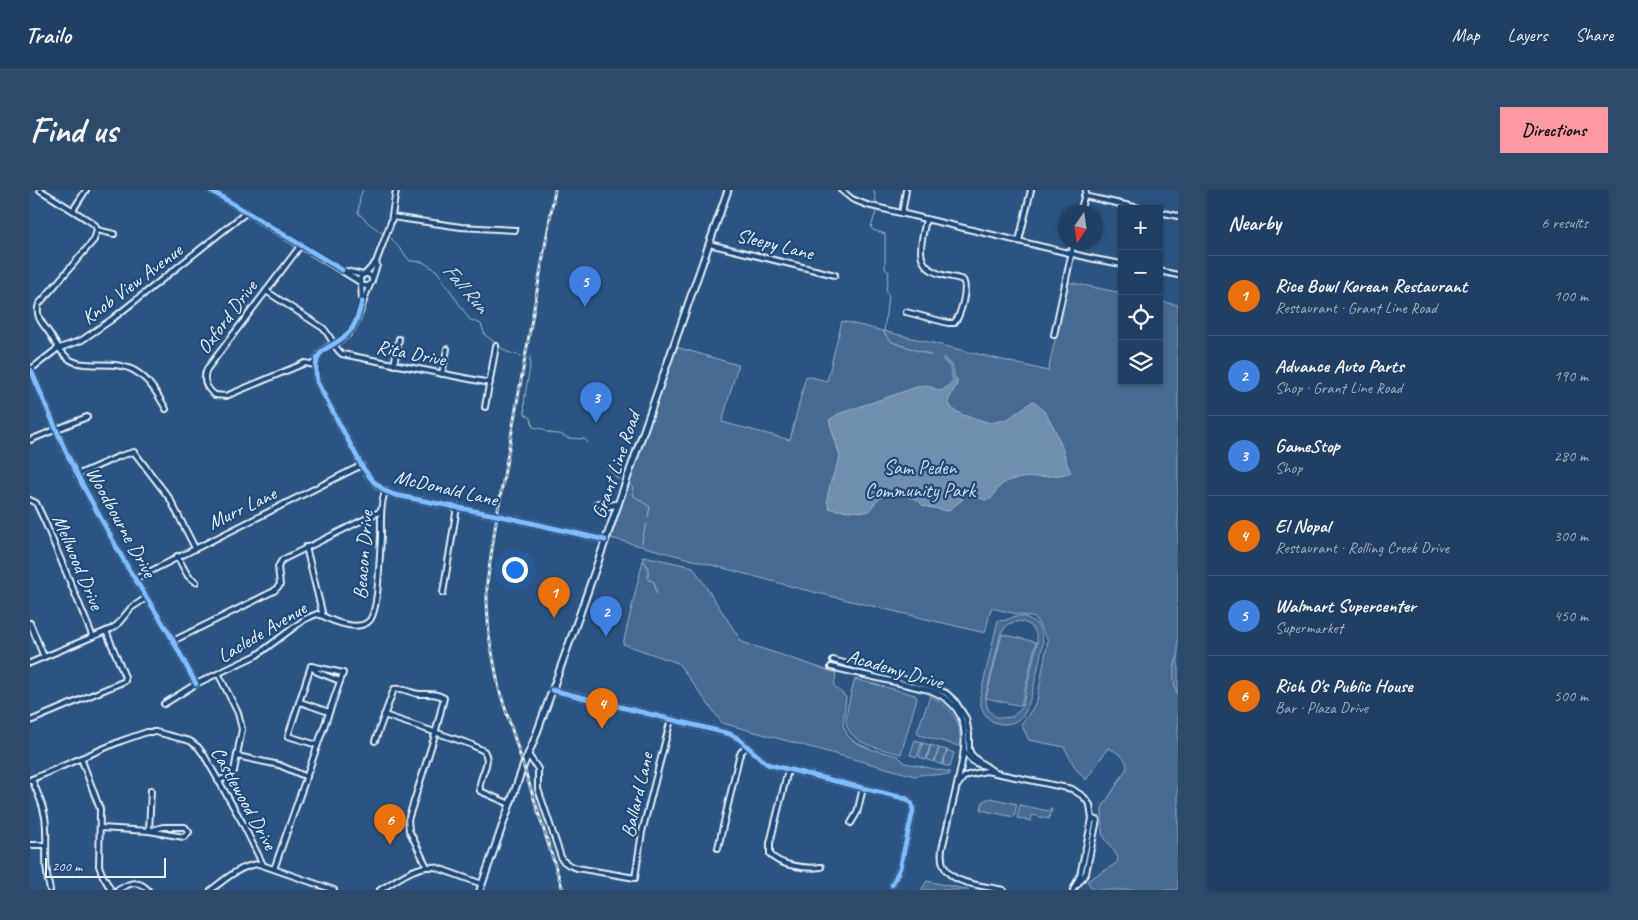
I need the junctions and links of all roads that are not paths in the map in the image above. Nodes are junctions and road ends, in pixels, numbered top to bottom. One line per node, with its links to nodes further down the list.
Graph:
1 (40, 190): 13 (street)
2 (86, 190): 13 (street)
3 (210, 190): 14 (street)
4 (396, 190): 18 (street)
5 (728, 190): 24 (main road, Grant Line Road)
6 (841, 190): 16 (street)
7 (906, 190): 16 (street)
8 (1031, 190): 23 (street)
9 (1086, 190): 10 (street)
10 (1084, 196): 11 (street); 12 (street)
11 (1082, 205)
12 (1126, 205)
13 (73, 210): 20 (street)
14 (247, 212): 25 (street); 45 (street, Knob View Avenue)
15 (1163, 213): 17 (street)
16 (902, 214): 19 (street)
17 (1178, 216)
18 (392, 217): 21 (street); 28 (street)
19 (926, 220): 23 (street); 40 (street)
20 (98, 230): 22 (street); 45 (street)
21 (515, 230)
22 (114, 234)
23 (1019, 241): 27 (street)
24 (709, 244): 33 (street, Sleepy Lane); 62 (main road, Grant Line Road)
25 (301, 245): 30 (street); 38 (street, Oxford Drive)
26 (1072, 250): 27 (street)
27 (1071, 254): 29 (street); 41 (street)
28 (376, 262): 32 (street); 35 (street)
29 (1118, 263)
30 (342, 270): 32 (street); 36 (street)
31 (1163, 272): 34 (street)
32 (364, 274): 35 (street); 36 (street)
33 (835, 275)
34 (1178, 275)
35 (372, 280): 37 (street)
36 (361, 283): 37 (street); 39 (street)
37 (370, 285): 39 (street)
38 (266, 291): 43 (street, Rita Drive); 47 (street, Oxford Drive)
39 (362, 302): 43 (street)
40 (906, 312)
41 (1054, 335)
42 (399, 339): 48 (street)
43 (334, 343): 47 (street); 48 (street, Rita Drive)
44 (496, 346): 51 (street)
45 (59, 348): 49 (street, Knob View Avenue); 53 (street)
46 (447, 349): 50 (street)
47 (316, 365): 57 (street, McDonald Lane)
48 (394, 365): 50 (street, Rita Drive)
49 (30, 370): 55 (street, Woodbourne Drive)
50 (442, 374): 51 (street, Rita Drive)
51 (490, 383): 52 (street)
52 (485, 407)
53 (166, 409)
54 (87, 417): 55 (street)
55 (56, 429): 56 (street); 58 (street, Woodbourne Drive)
56 (30, 440)
57 (362, 465): 59 (street, McDonald Lane); 67 (street, Murr Lane)
58 (77, 475): 67 (street); 69 (street, Woodbourne Drive)
59 (385, 491): 63 (street, McDonald Lane); 64 (street, Beacon Drive)
60 (31, 500): 76 (street, Mellwood Drive)
61 (597, 504): 62 (main road)
62 (618, 504): 65 (main road, Grant Line Road)
63 (457, 507): 65 (street, McDonald Lane); 71 (street)
64 (381, 511): 66 (street); 73 (street, Beacon Drive)
65 (605, 540): 86 (main road, Grant Line Road)
66 (306, 547): 73 (street, Beacon Drive); 77 (street)
67 (195, 548): 68 (street, Murr Lane)
68 (178, 556): 69 (street, Murr Lane); 70 (street)
69 (135, 579): 72 (street, Woodbourne Drive)
70 (196, 582)
71 (443, 593)
72 (146, 598): 75 (street); 77 (street, Woodbourne Drive)
73 (323, 616): 83 (street, Laclede Avenue)
74 (30, 623): 78 (street)
75 (106, 631): 76 (street); 92 (street, Mellwood Drive)
76 (93, 637): 78 (street)
77 (173, 641): 85 (street, Woodbourne Drive)
78 (44, 657): 80 (street)
79 (833, 660): 102 (street, Academy Drive)
80 (30, 663)
81 (312, 666): 84 (street); 84 (street); 87 (street)
82 (831, 667): 97 (street, Academy Drive)
83 (219, 675): 85 (street, Laclede Avenue); 98 (street)
84 (340, 681): 89 (street)
85 (196, 684): 88 (street, Laclede Avenue)
86 (552, 690): 91 (street); 99 (main road, Grant Line Road)
87 (300, 702): 89 (street); 95 (street)
88 (164, 704)
89 (329, 712): 95 (street)
90 (384, 715): 93 (street); 93 (street); 94 (street)
91 (671, 719): 96 (street); 99 (street, Ballard Lane)
92 (30, 721)
93 (435, 733): 112 (street); 120 (street)
94 (375, 741)
95 (318, 745): 106 (street)
96 (747, 746): 103 (street); 118 (street)
97 (965, 749): 101 (street); 109 (street, Academy Drive)
98 (237, 756): 106 (street); 108 (street)
99 (529, 756): 112 (main road, Grant Line Road)
100 (81, 758): 107 (street, Castlewood Drive); 108 (street, Castlewood Drive); 114 (street)
101 (980, 766): 102 (street); 104 (street)
102 (986, 766): 105 (street, Academy Drive)
103 (788, 770): 110 (street); 121 (street)
104 (979, 772): 105 (street); 109 (street)
105 (996, 773): 125 (street)
106 (306, 777): 122 (street)
107 (31, 779): 117 (street)
108 (218, 781): 119 (street, Castlewood Drive)
109 (957, 787): 133 (street, Academy Drive)
110 (863, 788): 113 (street); 123 (street)
111 (151, 790): 115 (street)
112 (510, 804): 124 (main road, Grant Line Road)
113 (852, 823)
114 (100, 828): 115 (street); 127 (street)
115 (149, 831): 115 (street)
116 (30, 845): 117 (street)
117 (46, 845): 126 (street)
118 (718, 848)
119 (263, 865): 122 (street); 130 (street)
120 (427, 867): 124 (street); 132 (street)
121 (821, 867)
122 (274, 869): 131 (street)
123 (892, 884)
124 (481, 887)
125 (1074, 888)
126 (50, 890)
127 (111, 890)
128 (118, 890): 129 (street)
129 (148, 890)
130 (211, 890)
131 (334, 890)
132 (380, 890)
133 (1003, 890)

